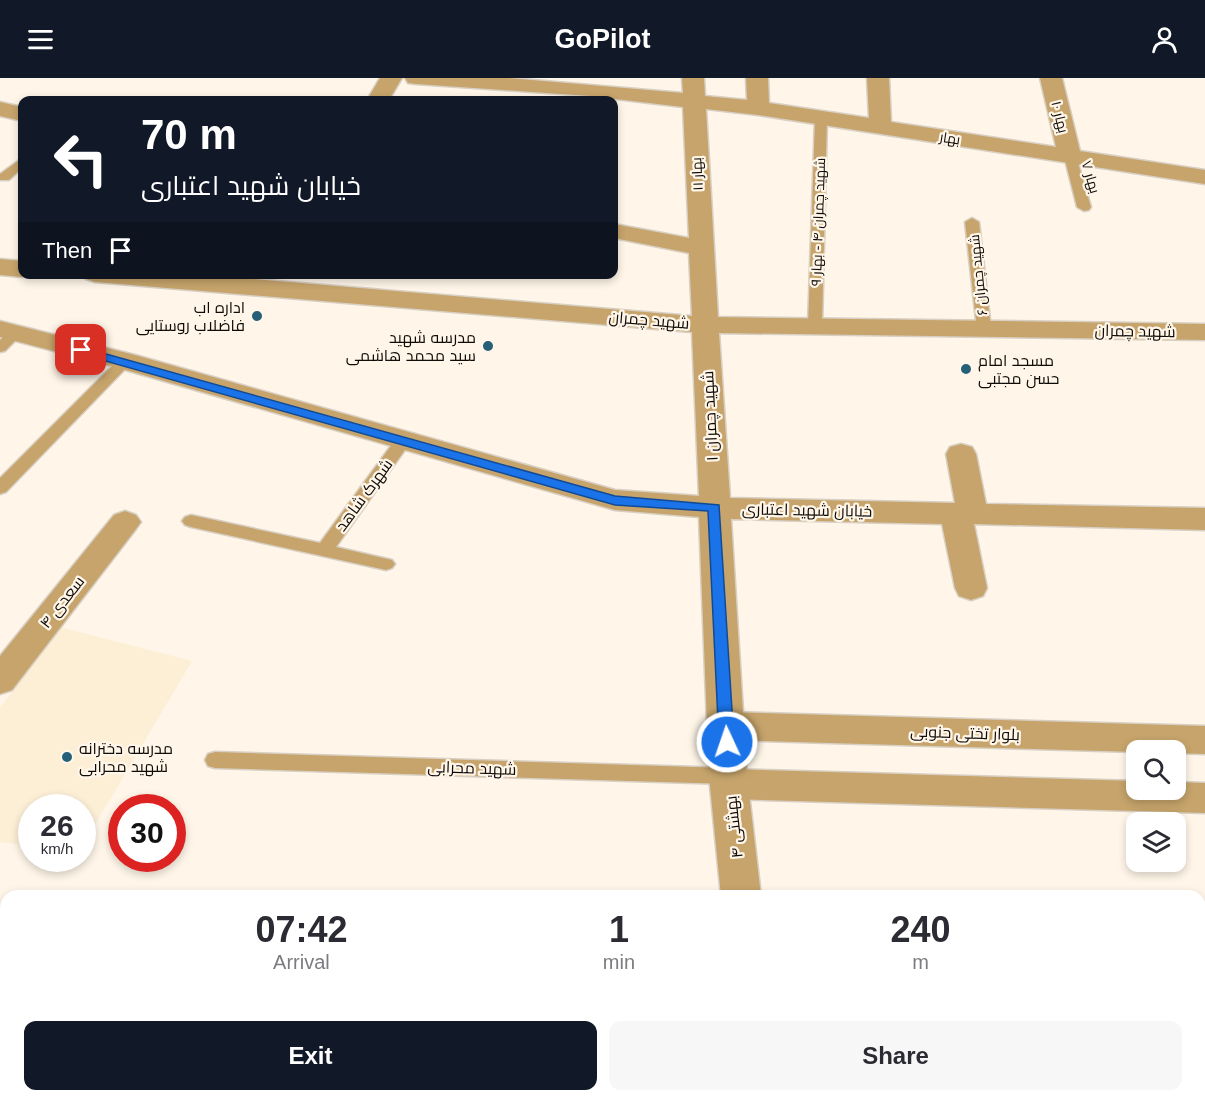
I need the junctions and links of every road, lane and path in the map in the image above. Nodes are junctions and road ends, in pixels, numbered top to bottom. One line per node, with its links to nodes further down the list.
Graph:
1 (391, 78): 9 (street)
2 (416, 78): 6 (street, بهار)
3 (757, 78): 11 (street)
4 (878, 78): 15 (street)
5 (1051, 78): 16 (street, بهار ۱۰)
6 (449, 80): 7 (street, بهار); 10 (street)
7 (511, 88): 8 (street, بهار)
8 (693, 89): 11 (street, بهار); 23 (street, بهار ۱۱)
9 (380, 96)
10 (442, 96)
11 (758, 108): 14 (street, بهار)
12 (0, 110): 13 (street)
13 (18, 113)
14 (821, 118): 15 (street, بهار); 28 (lane, شهید چمران ۴ - بهار ۹)
15 (880, 127): 16 (street, بهار)
16 (1070, 156): 19 (street, بهار); 20 (lane, بهار ۷)
17 (18, 165): 18 (lane)
18 (4, 177)
19 (1205, 177)
20 (1084, 207)
21 (972, 222): 29 (lane, شهید چمران ۶)
22 (618, 232): 23 (street)
23 (701, 248): 27 (street, بهار ۱۱)
24 (0, 267): 25 (street)
25 (18, 268)
26 (155, 279): 27 (street, شهید چمران)
27 (705, 325): 28 (street, شهید چمران); 36 (street, شهید چمران ۱)
28 (815, 327): 29 (street, شهید چمران)
29 (984, 328): 30 (street, شهید چمران)
30 (1205, 332)
31 (5, 337): 32 (street, خیابان شهید اعتباری)
32 (125, 362): 33 (street, خیابان شهید اعتباری); 35 (lane)
33 (404, 440): 36 (street, خیابان شهید اعتباری); 41 (lane, شهرک شاهد)
34 (961, 454): 37 (street)
35 (0, 488)
36 (714, 508): 37 (street, خیابان شهید اعتباری); 45 (street, بهشتی ۴)
37 (964, 513): 38 (street, خیابان شهید اعتباری); 43 (street)
38 (1205, 519)
39 (191, 521): 41 (lane)
40 (125, 522): 44 (street, سعدی ۴)
41 (324, 550): 42 (lane)
42 (386, 564)
43 (971, 588)
44 (1, 679)
45 (726, 726): 46 (street, بلوار تختی جنوبی); 48 (street, بهشتی ۴)
46 (1205, 740)
47 (215, 760): 48 (lane, شهید محرابی)
48 (729, 780): 49 (street); 50 (street, بهشتی ۴)
49 (1205, 798)
50 (740, 890)

